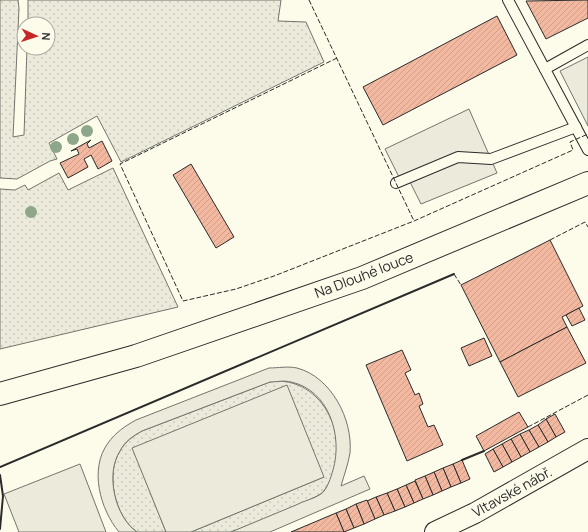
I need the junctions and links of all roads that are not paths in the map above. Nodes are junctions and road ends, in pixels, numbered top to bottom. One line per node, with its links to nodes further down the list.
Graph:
1 (508, 0): 3 (lane)
2 (588, 45): 3 (lane)
3 (545, 69): 4 (lane)
4 (576, 127): 5 (lane); 6 (lane)
5 (588, 150)
6 (396, 183)
7 (588, 183): 8 (main road, Na Dlouhé louce)
8 (0, 394)
9 (588, 449): 10 (street, Vltavské nábř.)
10 (435, 532)

